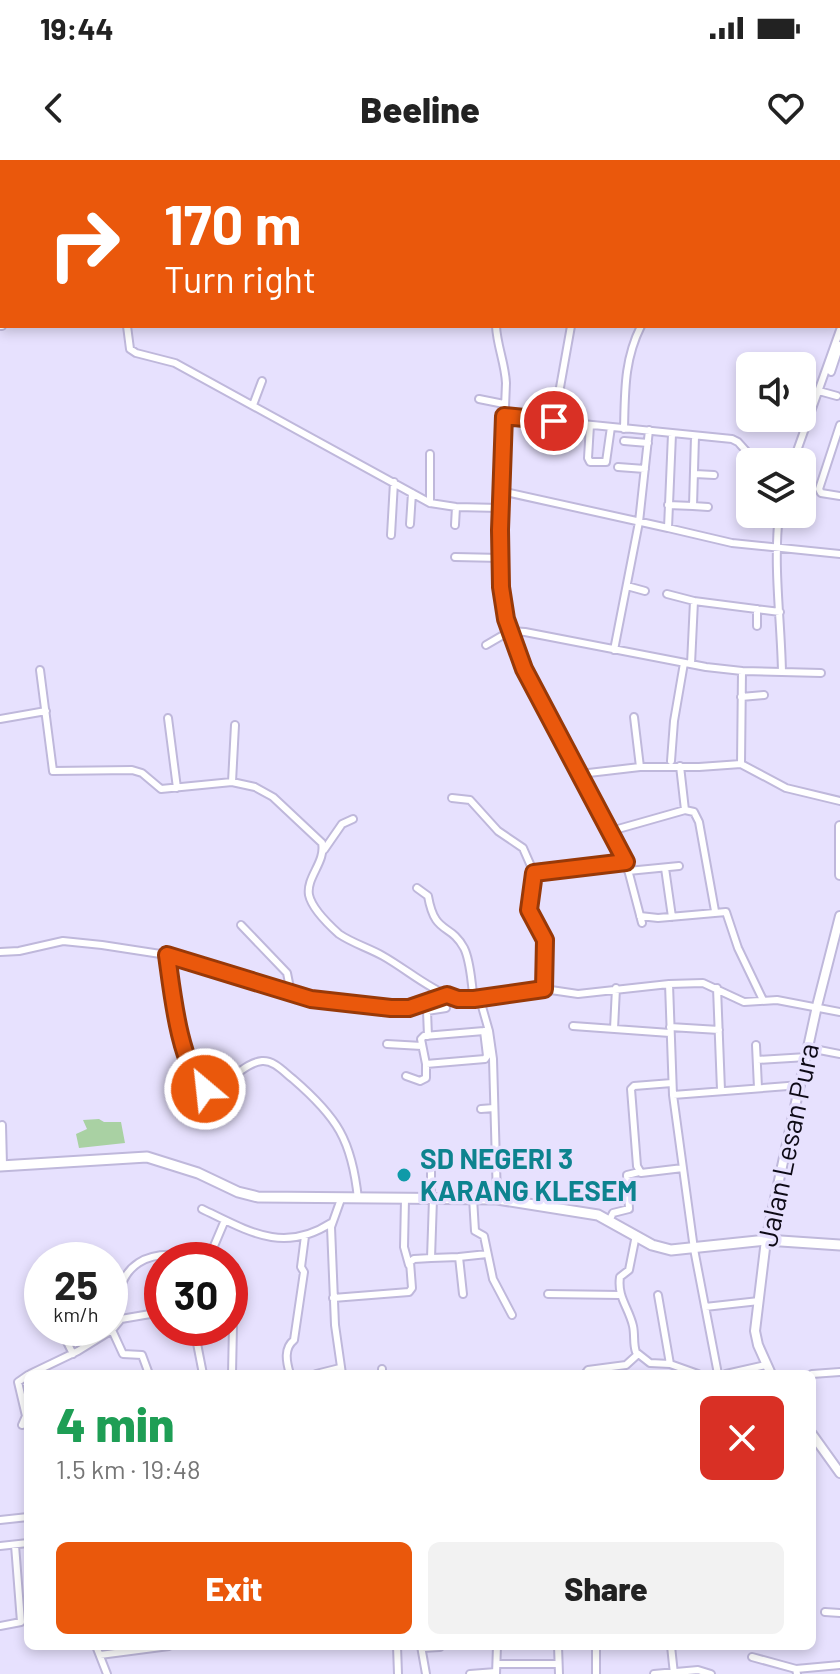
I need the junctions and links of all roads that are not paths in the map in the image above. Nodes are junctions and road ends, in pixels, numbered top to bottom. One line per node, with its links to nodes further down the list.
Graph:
1 (127, 328): 14 (street)
2 (496, 328): 13 (street)
3 (571, 328): 16 (street)
4 (640, 328): 20 (street)
5 (840, 330): 10 (street)
6 (840, 345): 7 (street)
7 (838, 361): 8 (street)
8 (831, 372)
9 (262, 381): 14 (street)
10 (819, 391): 11 (street); 27 (street)
11 (837, 396)
12 (479, 399): 13 (street)
13 (504, 404): 15 (street)
14 (253, 405): 33 (street)
15 (504, 416): 16 (street); 34 (street)
16 (554, 421): 17 (street)
17 (590, 425): 19 (street); 19 (street)
18 (840, 425): 38 (street)
19 (611, 427): 20 (street)
20 (624, 429): 21 (street)
21 (649, 430): 22 (street); 25 (street)
22 (672, 434): 23 (street); 40 (street)
23 (695, 436): 26 (street); 31 (street)
24 (624, 441): 25 (street)
25 (648, 443): 30 (street)
26 (743, 448)
27 (798, 448)
28 (430, 454): 39 (street)
29 (618, 467): 30 (street)
30 (645, 469): 37 (street)
31 (695, 474): 32 (street); 41 (street)
32 (714, 475)
33 (394, 482): 35 (street); 50 (street)
34 (501, 491): 44 (street); 45 (street)
35 (412, 493): 39 (street); 46 (street)
36 (632, 493): 37 (street)
37 (642, 494): 45 (street)
38 (840, 496)
39 (430, 503): 42 (street)
40 (668, 505): 41 (street); 48 (street)
41 (693, 506): 43 (street)
42 (456, 507): 44 (street); 47 (street)
43 (708, 507)
44 (500, 508): 54 (street)
45 (639, 522): 48 (street); 55 (street)
46 (410, 524)
47 (455, 525)
48 (668, 528): 51 (street)
49 (777, 528): 51 (street)
50 (391, 535)
51 (775, 546): 52 (street); 60 (street)
52 (840, 554)
53 (455, 557): 54 (street)
54 (501, 558): 62 (street)
55 (627, 586): 56 (street); 64 (street)
56 (645, 591)
57 (667, 594): 58 (street)
58 (694, 601): 59 (street); 65 (street)
59 (757, 609): 60 (street); 61 (street)
60 (780, 612): 68 (street)
61 (757, 626)
62 (510, 631): 63 (street); 64 (street); 81 (street)
63 (486, 645)
64 (614, 650): 65 (street)
65 (687, 664): 67 (street); 77 (street)
66 (40, 670): 72 (street)
67 (742, 671): 68 (street); 71 (street)
68 (782, 672): 69 (street)
69 (821, 673)
70 (764, 695): 71 (street)
71 (741, 697): 80 (street)
72 (46, 711): 75 (street); 83 (street)
73 (634, 717): 79 (street)
74 (168, 718): 83 (street)
75 (0, 719)
76 (235, 725): 82 (street)
77 (671, 761)
78 (680, 766): 79 (street); 80 (street); 86 (street)
79 (640, 767): 81 (street)
80 (748, 767): 85 (street)
81 (580, 774): 89 (street)
82 (232, 782): 83 (street); 90 (street)
83 (177, 788)
84 (452, 798): 95 (street)
85 (840, 801)
86 (685, 810): 89 (street); 98 (street)
87 (353, 819): 90 (street)
88 (840, 826): 96 (street)
89 (611, 831): 91 (street)
90 (323, 851): 109 (street)
91 (626, 862): 94 (street); 95 (street)
92 (679, 866): 93 (street)
93 (665, 868): 94 (street); 100 (street)
94 (628, 871): 100 (street)
95 (534, 873): 107 (street)
96 (840, 875)
97 (417, 888): 111 (street)
98 (715, 911): 100 (street); 110 (street)
99 (840, 916): 112 (street, Jalan Lesan Pura)
100 (672, 917)
101 (241, 925): 108 (street)
102 (0, 952): 103 (street)
103 (167, 955): 108 (street); 143 (street)
104 (669, 984): 105 (street); 106 (street); 117 (street)
105 (616, 988): 107 (street); 116 (street)
106 (717, 988): 110 (street); 118 (street)
107 (544, 989): 111 (street)
108 (291, 993): 109 (street)
109 (447, 995): 111 (street)
110 (761, 996): 112 (street)
111 (474, 999): 119 (street)
112 (817, 1006): 114 (street); 124 (street, Jalan Lesan Pura)
113 (446, 1008): 120 (street)
114 (840, 1012)
115 (573, 1026): 116 (street)
116 (614, 1029): 117 (street)
117 (670, 1030): 118 (street); 129 (street)
118 (719, 1030): 132 (street)
119 (486, 1031): 120 (street); 127 (street); 134 (street)
120 (428, 1036): 123 (street)
121 (387, 1044): 123 (street)
122 (756, 1045): 126 (street)
123 (422, 1046): 127 (street)
124 (808, 1053): 125 (street); 126 (street); 130 (street, Jalan Lesan Pura)
125 (840, 1054)
126 (757, 1060): 131 (street)
127 (426, 1064): 128 (street)
128 (406, 1076)
129 (672, 1083): 133 (street); 140 (street)
130 (801, 1085): 131 (street); 153 (street, Jalan Lesan Pura)
131 (758, 1088): 132 (street)
132 (721, 1090): 133 (street)
133 (673, 1095): 138 (street)
134 (494, 1108): 135 (street); 146 (street)
135 (481, 1109)
136 (2, 1125): 137 (street)
137 (2, 1166): 142 (main road)
138 (683, 1168): 140 (street); 156 (street)
139 (431, 1171): 145 (street)
140 (639, 1172): 148 (street)
141 (473, 1198): 145 (main road); 146 (main road); 157 (street)
142 (341, 1199): 143 (main road); 150 (street)
143 (358, 1199): 144 (main road)
144 (405, 1199): 145 (main road); 161 (street)
145 (432, 1199): 160 (street)
146 (497, 1199): 148 (main road)
147 (202, 1209): 149 (street)
148 (610, 1219): 151 (main road)
149 (225, 1220): 152 (street); 154 (street)
150 (331, 1223): 152 (street); 167 (street)
151 (636, 1235): 156 (main road); 165 (street)
152 (305, 1236): 183 (street)
153 (766, 1240): 155 (main road); 156 (main road); 168 (street, Jalan Lesan Pura)
154 (216, 1242)
155 (840, 1245)
156 (694, 1249): 169 (street)
157 (487, 1254): 158 (street); 170 (street)
158 (459, 1257): 160 (street); 163 (street)
159 (144, 1258): 162 (street)
160 (431, 1258): 161 (street)
161 (409, 1265): 167 (street)
162 (128, 1276)
163 (463, 1294)
164 (548, 1294): 165 (street)
165 (620, 1295): 177 (street)
166 (658, 1295): 178 (street)
167 (333, 1298): 184 (street)
168 (759, 1301): 169 (street); 188 (street, Jalan Lesan Pura)
169 (705, 1307): 187 (street)
170 (512, 1315)
171 (69, 1346): 176 (street)
172 (86, 1346): 176 (street)
173 (119, 1346): 180 (street)
174 (198, 1346): 181 (street)
175 (233, 1346): 182 (street)
176 (73, 1354): 179 (street)
177 (637, 1355): 178 (street); 185 (street)
178 (670, 1364): 186 (street)
179 (38, 1370)
180 (148, 1370)
181 (202, 1370)
182 (232, 1370)
183 (289, 1370)
184 (341, 1370)
185 (588, 1370)
186 (687, 1370)
187 (717, 1370)
188 (768, 1370)
189 (840, 1372): 190 (street)
190 (816, 1374)
191 (24, 1377): 192 (street)
192 (24, 1407)
193 (24, 1420): 194 (street)
194 (22, 1425)
195 (816, 1442): 196 (street)
196 (840, 1473)
197 (24, 1517): 198 (street)
198 (0, 1520)
199 (24, 1544): 200 (street)
200 (15, 1545): 201 (street); 204 (street)
201 (0, 1546)
202 (825, 1612): 203 (street)
203 (840, 1613)
204 (0, 1626)
205 (98, 1650): 212 (street)
206 (138, 1650): 212 (street)
207 (397, 1650): 220 (street)
208 (422, 1650): 221 (street)
209 (558, 1650): 214 (street)
210 (596, 1650): 224 (street)
211 (671, 1650): 218 (street)
212 (100, 1655): 219 (street)
213 (752, 1657): 217 (street)
214 (558, 1664): 216 (street); 223 (street)
215 (840, 1665): 217 (street)
216 (497, 1670): 222 (street)
217 (797, 1671)
218 (674, 1673): 225 (street); 226 (street)
219 (107, 1674)
220 (398, 1674)
221 (426, 1674)
222 (470, 1674)
223 (559, 1674)
224 (596, 1674)
225 (654, 1674)
226 (711, 1674)

